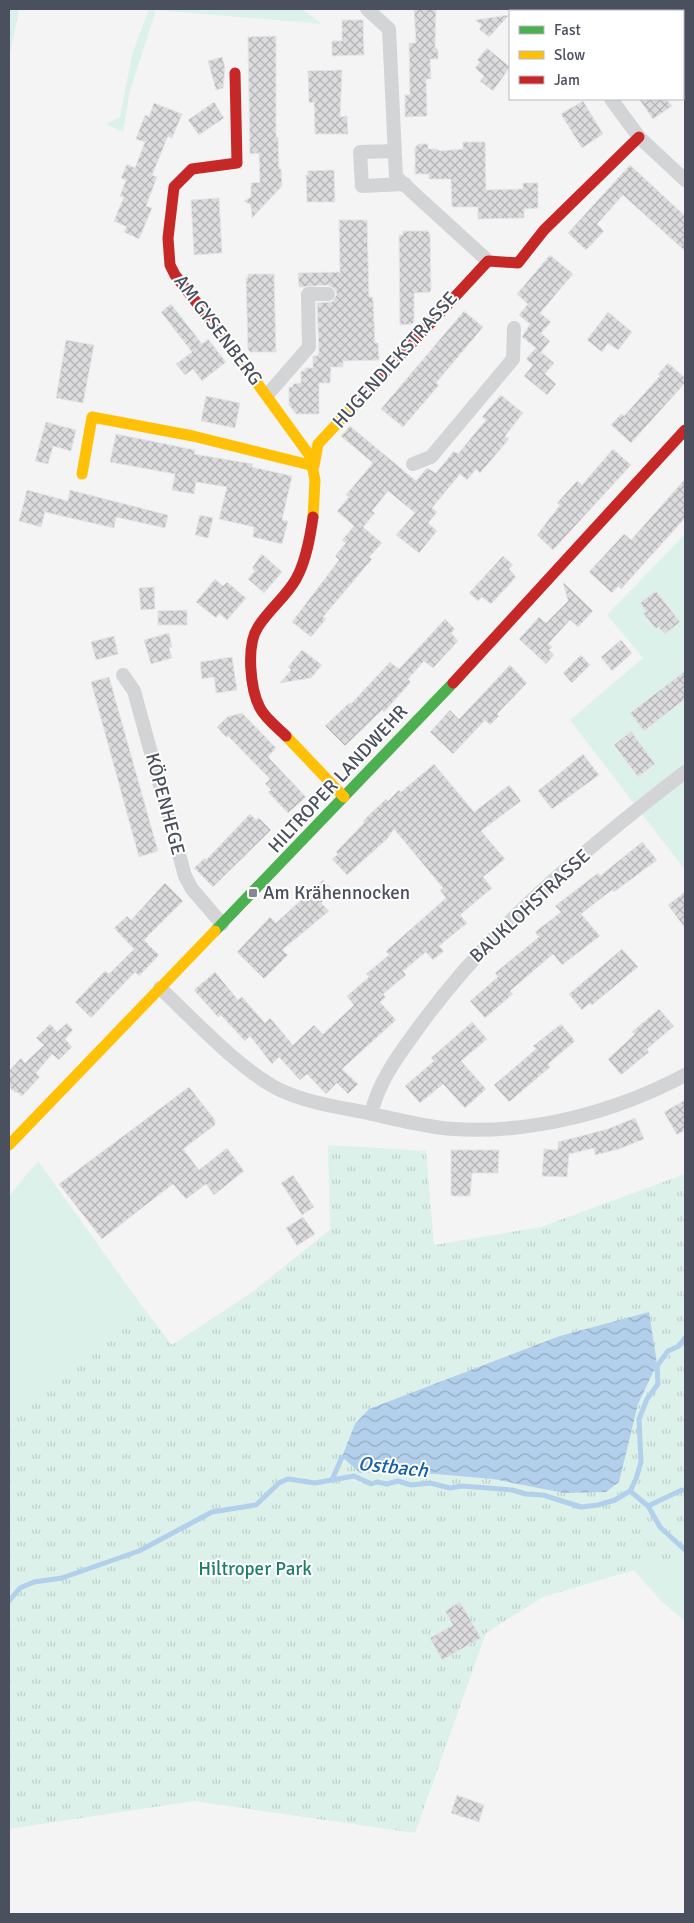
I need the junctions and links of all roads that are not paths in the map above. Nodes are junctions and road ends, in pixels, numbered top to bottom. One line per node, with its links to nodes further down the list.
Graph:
1 (367, 9): 5 (street)
2 (235, 72): 11 (street, AM GYSENBERG)
3 (612, 100): 4 (street)
4 (639, 138): 6 (street); 8 (street)
5 (395, 151): 7 (street); 7 (street)
6 (685, 180)
7 (405, 184): 8 (street)
8 (488, 261): 14 (street, HUGENDIEKSTRASSE)
9 (328, 294): 11 (street, AM GYSENBERG)
10 (514, 328): 13 (street)
11 (268, 394): 14 (street, AM GYSENBERG)
12 (685, 430): 18 (street, HILTROPER LANDWEHR)
13 (413, 464)
14 (314, 466): 15 (street); 18 (street, AM GYSENBERG)
15 (82, 474)
16 (123, 675): 19 (street, KÖPENHEGE)
17 (685, 772): 22 (street, BAUKLOHSTRASSE)
18 (344, 797): 19 (street, HILTROPER LANDWEHR)
19 (222, 924): 20 (street, HILTROPER LANDWEHR)
20 (160, 988): 22 (street); 23 (street, HILTROPER LANDWEHR)
21 (685, 1075): 22 (street)
22 (371, 1114)
23 (9, 1145)

